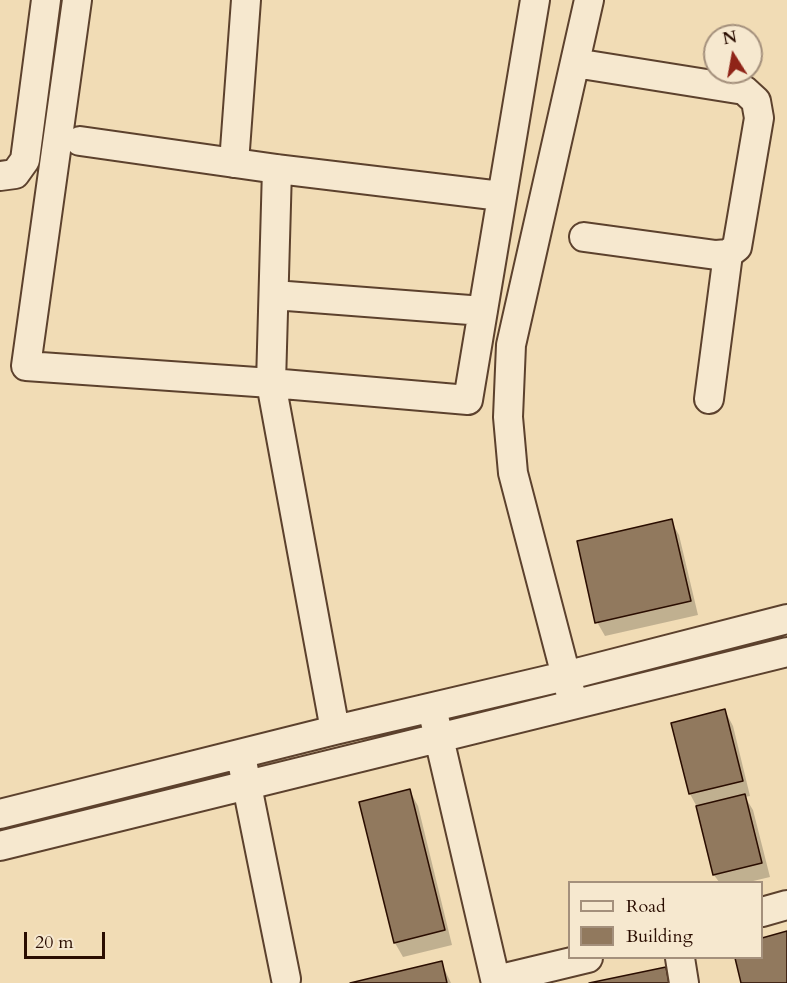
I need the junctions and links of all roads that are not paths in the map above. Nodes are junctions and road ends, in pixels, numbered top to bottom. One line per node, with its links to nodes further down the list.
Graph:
1 (46, 0): 10 (street)
2 (77, 0): 16 (street)
3 (246, 0): 8 (street)
4 (535, 0): 11 (street)
5 (589, 0): 6 (street)
6 (575, 63): 13 (street); 20 (street)
7 (80, 141): 8 (street)
8 (234, 163): 9 (street)
9 (278, 169): 11 (street); 14 (street)
10 (0, 176)
11 (501, 196): 15 (street)
12 (584, 237): 13 (street)
13 (728, 254): 17 (street)
14 (274, 295): 15 (street); 16 (street)
15 (483, 310): 16 (street)
16 (271, 383): 23 (street)
17 (709, 399)
18 (787, 619): 20 (street)
19 (787, 652): 21 (street)
20 (565, 676): 21 (street); 22 (street)
21 (574, 705): 24 (street)
22 (432, 707): 23 (street); 24 (street)
23 (335, 730): 25 (street)
24 (440, 739): 26 (street); 34 (street)
25 (240, 753): 26 (street); 27 (street)
26 (248, 784): 28 (street); 33 (street)
27 (0, 814)
28 (0, 846)
29 (787, 905): 30 (street)
30 (763, 912)
31 (580, 959): 34 (street)
32 (680, 959): 35 (street)
33 (286, 979)
34 (496, 981)
35 (684, 983)

